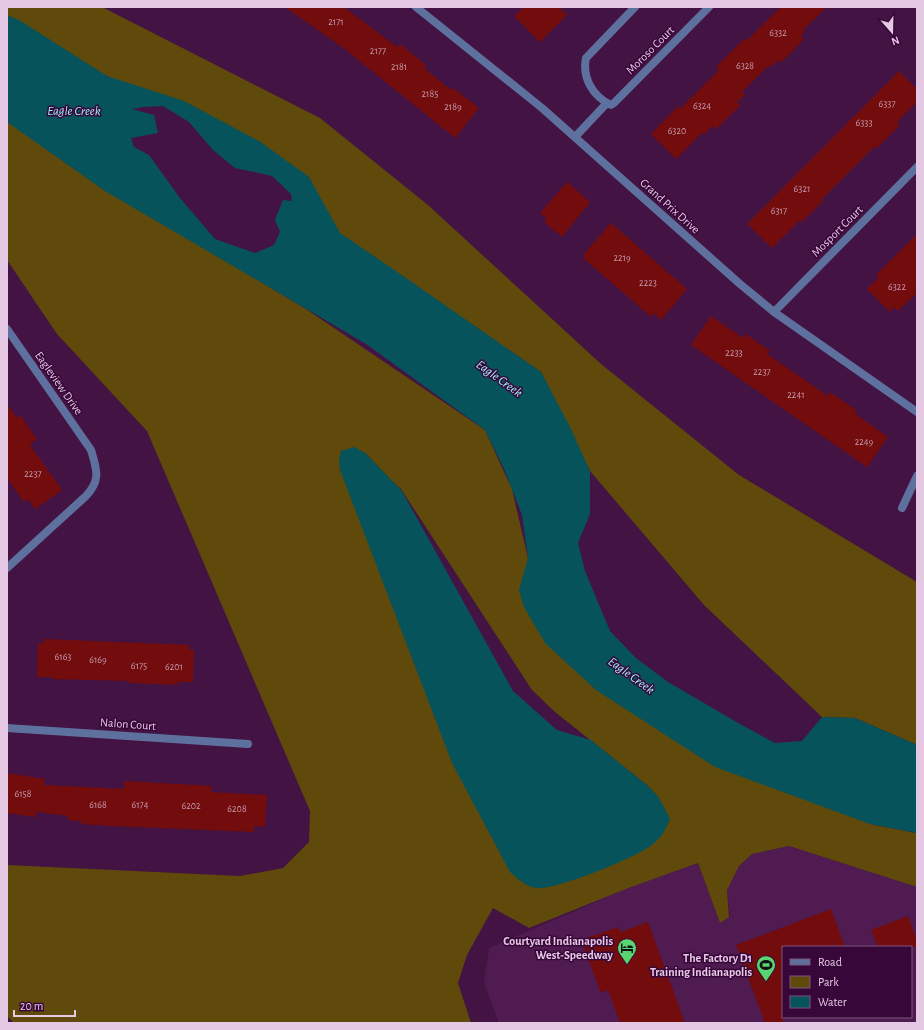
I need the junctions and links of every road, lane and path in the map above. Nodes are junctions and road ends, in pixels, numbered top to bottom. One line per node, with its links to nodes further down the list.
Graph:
1 (416, 7): 5 (street, Grand Prix Drive)
2 (636, 7): 4 (street)
3 (709, 7): 4 (street, Moroso Court)
4 (607, 103): 5 (street, Moroso Court)
5 (575, 137): 7 (street, Grand Prix Drive)
6 (917, 167): 7 (street, Mosport Court)
7 (774, 312): 9 (street, Grand Prix Drive)
8 (7, 329): 12 (street, Eagleview Drive)
9 (917, 412)
10 (917, 476): 11 (street)
11 (902, 508)
12 (7, 568)
13 (7, 728): 14 (street, Nalon Court)
14 (248, 744)

